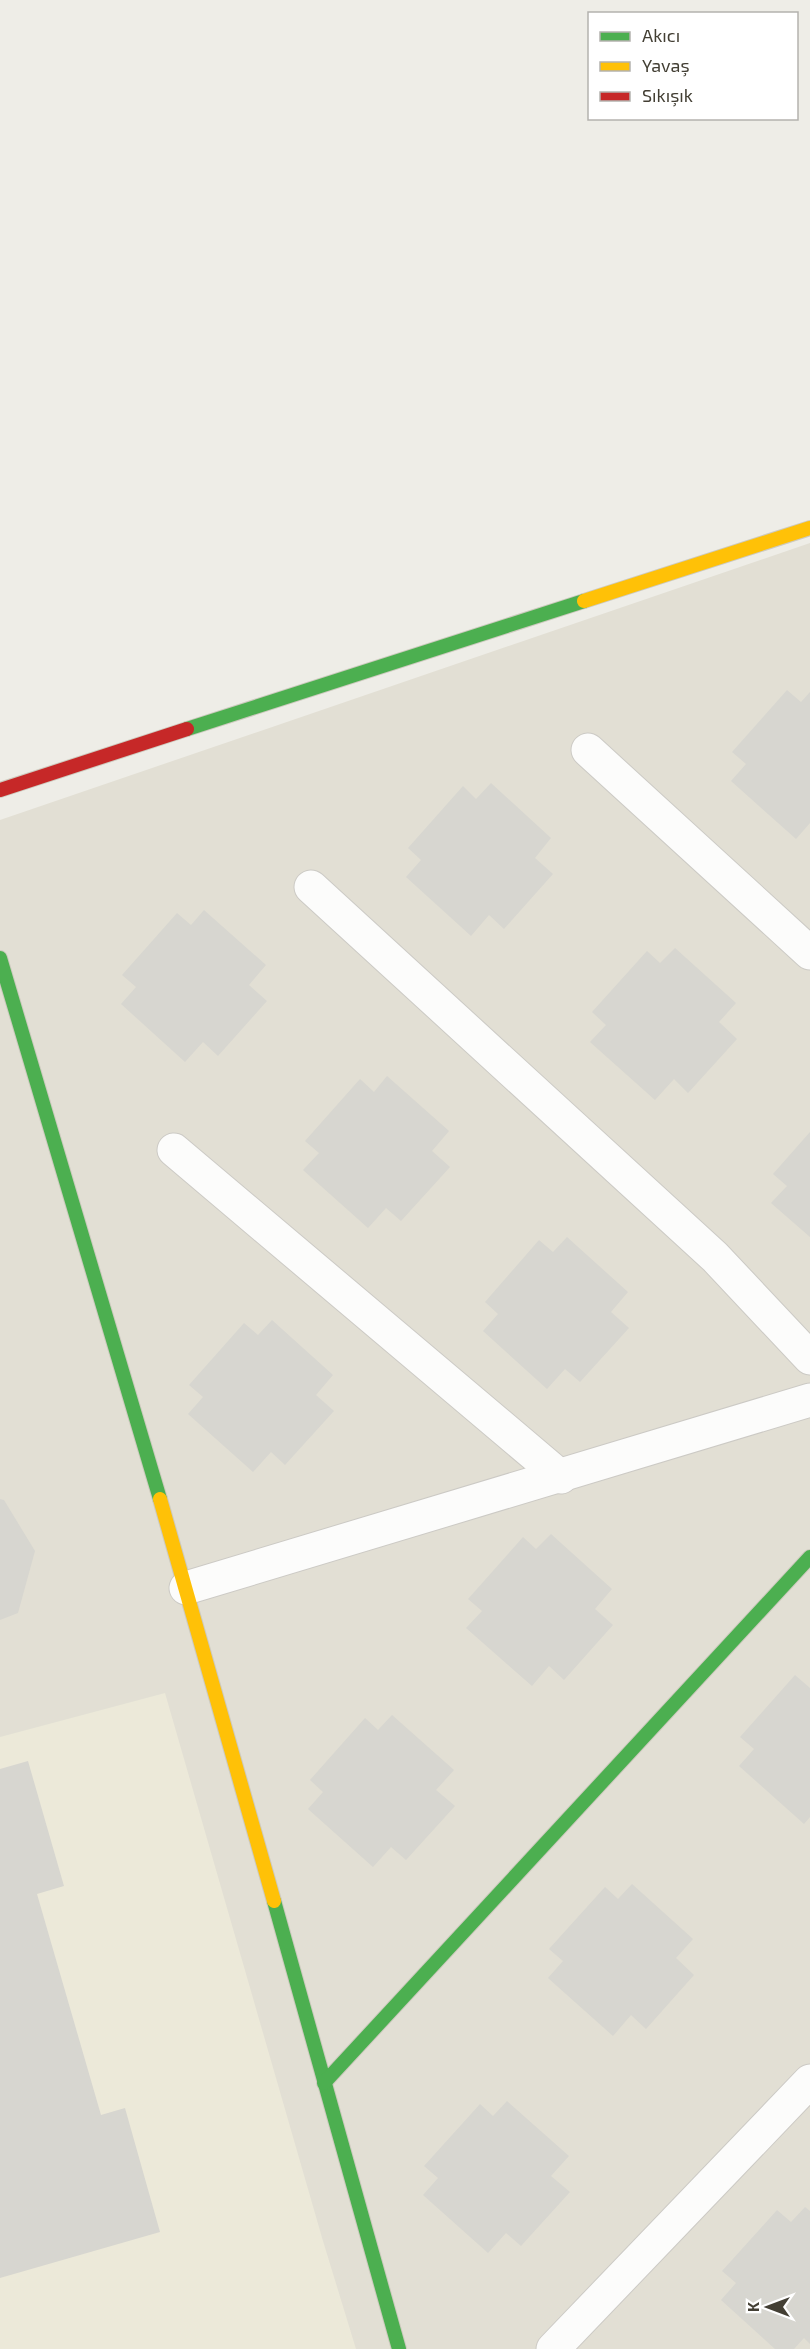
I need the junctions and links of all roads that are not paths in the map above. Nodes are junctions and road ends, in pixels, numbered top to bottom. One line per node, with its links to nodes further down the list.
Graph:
1 (810, 528): 3 (street)
2 (588, 750): 5 (street)
3 (0, 790)
4 (311, 887): 8 (street)
5 (810, 953)
6 (0, 958): 12 (street)
7 (174, 1150): 10 (street)
8 (810, 1358)
9 (810, 1400): 10 (street)
10 (561, 1476): 12 (street)
11 (810, 1557): 14 (street)
12 (186, 1588): 14 (street)
13 (810, 2081): 16 (street)
14 (324, 2082): 15 (street)
15 (399, 2349)
16 (553, 2349)

